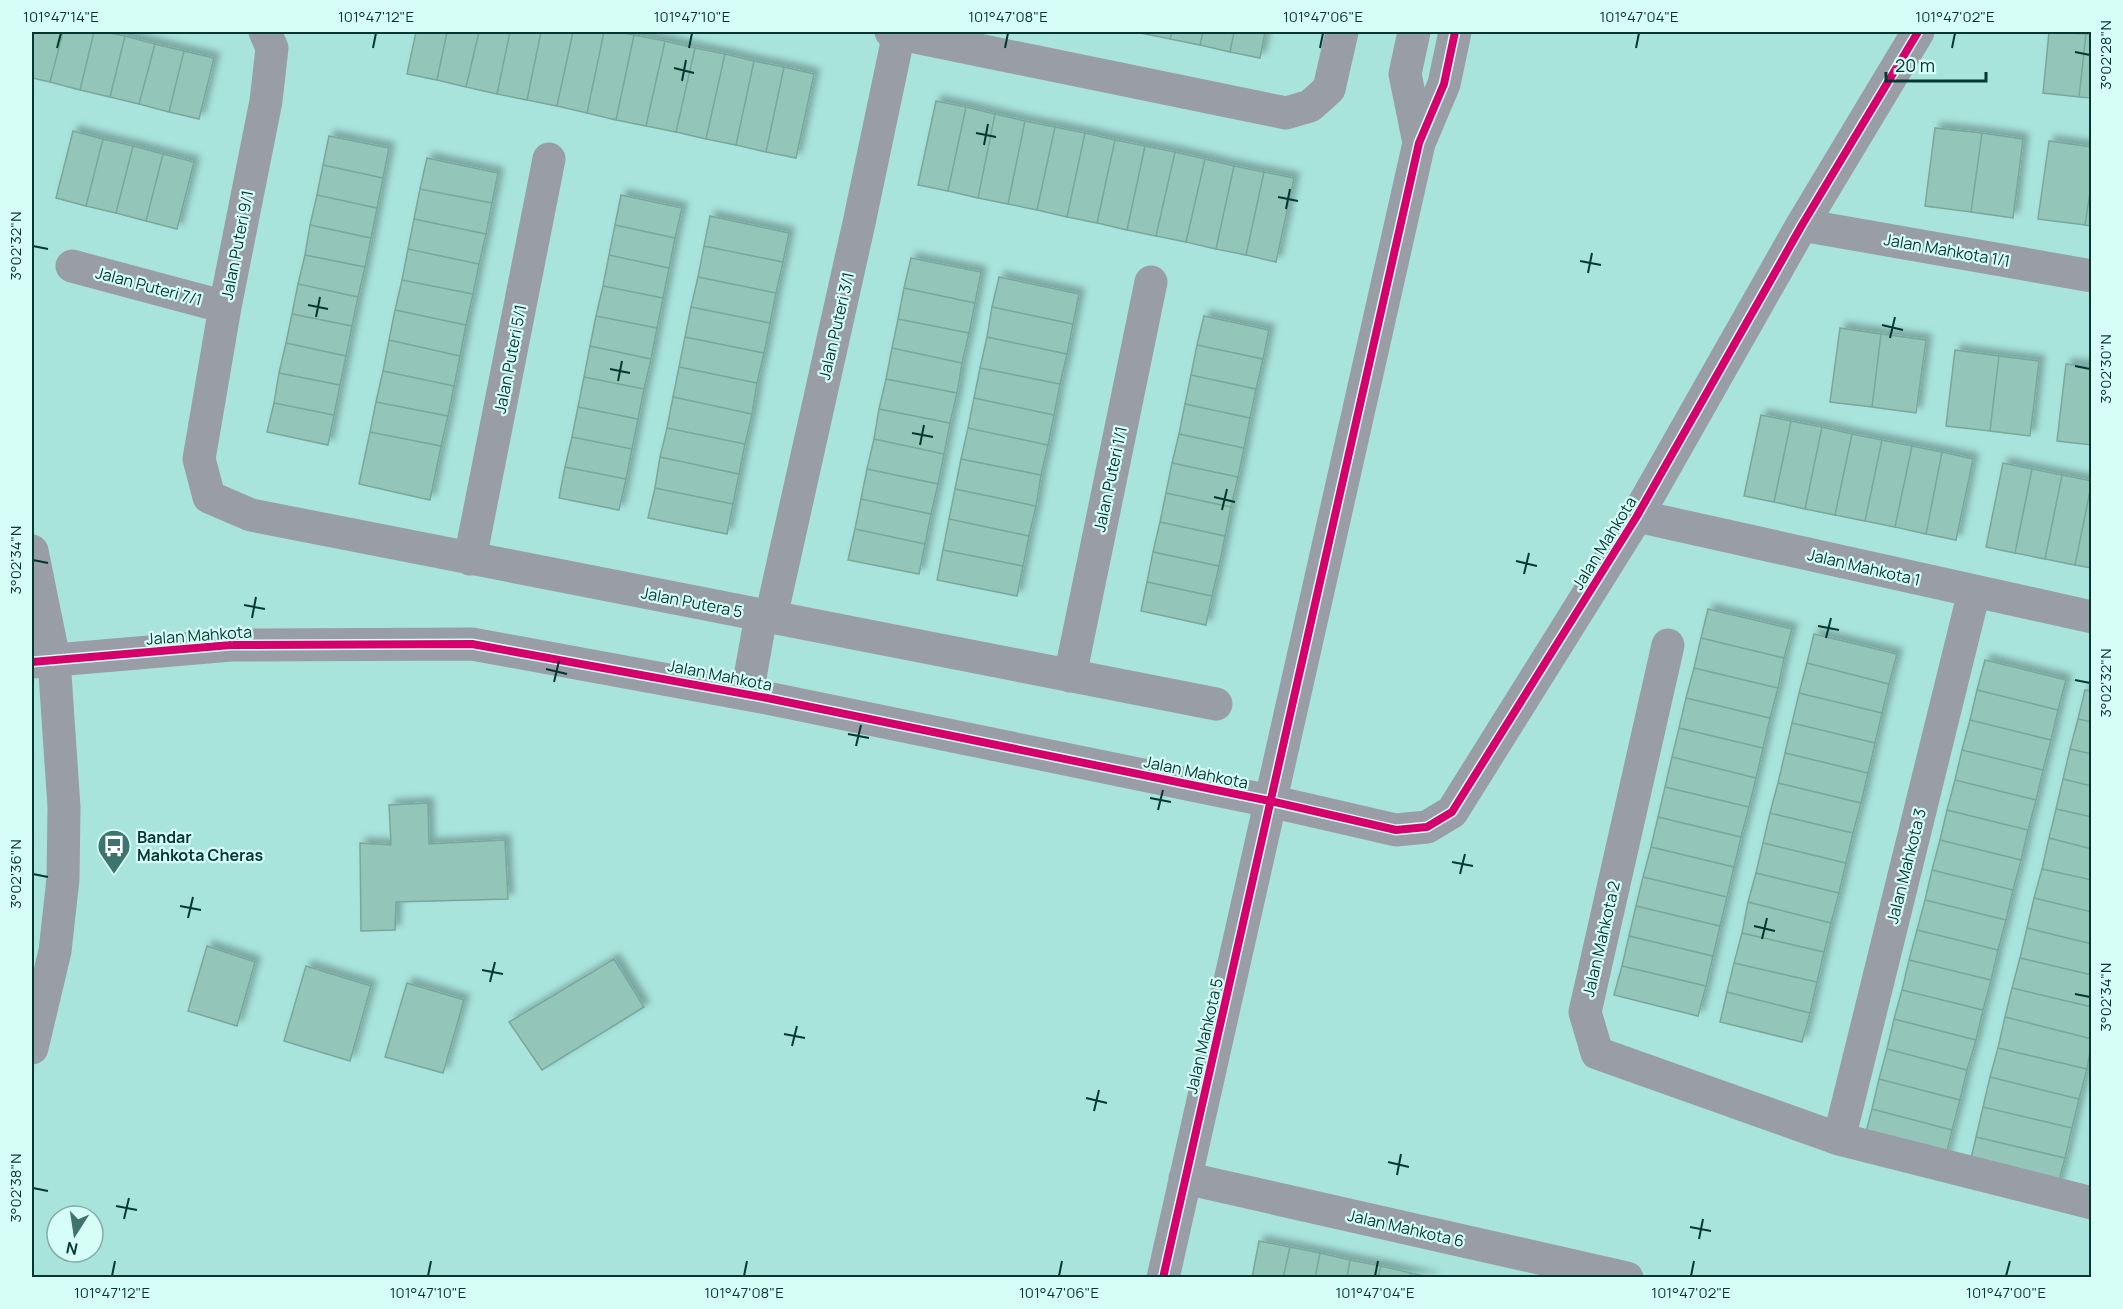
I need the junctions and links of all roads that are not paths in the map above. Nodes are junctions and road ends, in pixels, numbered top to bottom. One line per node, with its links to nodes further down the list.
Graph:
1 (265, 32): 13 (street, Jalan Puteri 9/1)
2 (895, 32): 3 (street); 19 (street, Jalan Puteri 3/1)
3 (1342, 32)
4 (1413, 32): 7 (street)
5 (1455, 32): 7 (street)
6 (1918, 32): 9 (street, Jalan Mahkota)
7 (1419, 143): 26 (street, Jalan Mahkota 5)
8 (549, 159): 17 (street, Jalan Puteri 5/1)
9 (1802, 225): 11 (street, Jalan Mahkota 1/1); 15 (street, Jalan Mahkota)
10 (72, 266): 13 (street, Jalan Puteri 7/1)
11 (2091, 276)
12 (1151, 282): 23 (street, Jalan Puteri 1/1)
13 (225, 307): 14 (street, Jalan Puteri 9/1)
14 (199, 459): 17 (street, Jalan Putera 5)
15 (1637, 516): 18 (street, Jalan Mahkota 1); 26 (street, Jalan Mahkota)
16 (32, 551): 22 (street)
17 (470, 559): 19 (street, Jalan Putera 5)
18 (1974, 592): 20 (street, Jalan Mahkota 1); 28 (street, Jalan Mahkota 3)
19 (771, 617): 23 (street, Jalan Putera 5); 24 (street, Jalan Puteri 3/1)
20 (2091, 617)
21 (1668, 645): 28 (street, Jalan Mahkota 2)
22 (43, 661): 24 (street, Jalan Mahkota); 27 (street)
23 (1070, 676): 25 (street, Jalan Putera 5)
24 (757, 696): 26 (street, Jalan Mahkota)
25 (1216, 704)
26 (1270, 801): 29 (street, Jalan Mahkota 5)
27 (32, 1048)
28 (1839, 1139): 30 (street)
29 (1185, 1178): 31 (street, Jalan Mahkota 5); 32 (street, Jalan Mahkota 6)
30 (2091, 1203)
31 (1163, 1278)
32 (1627, 1278)

